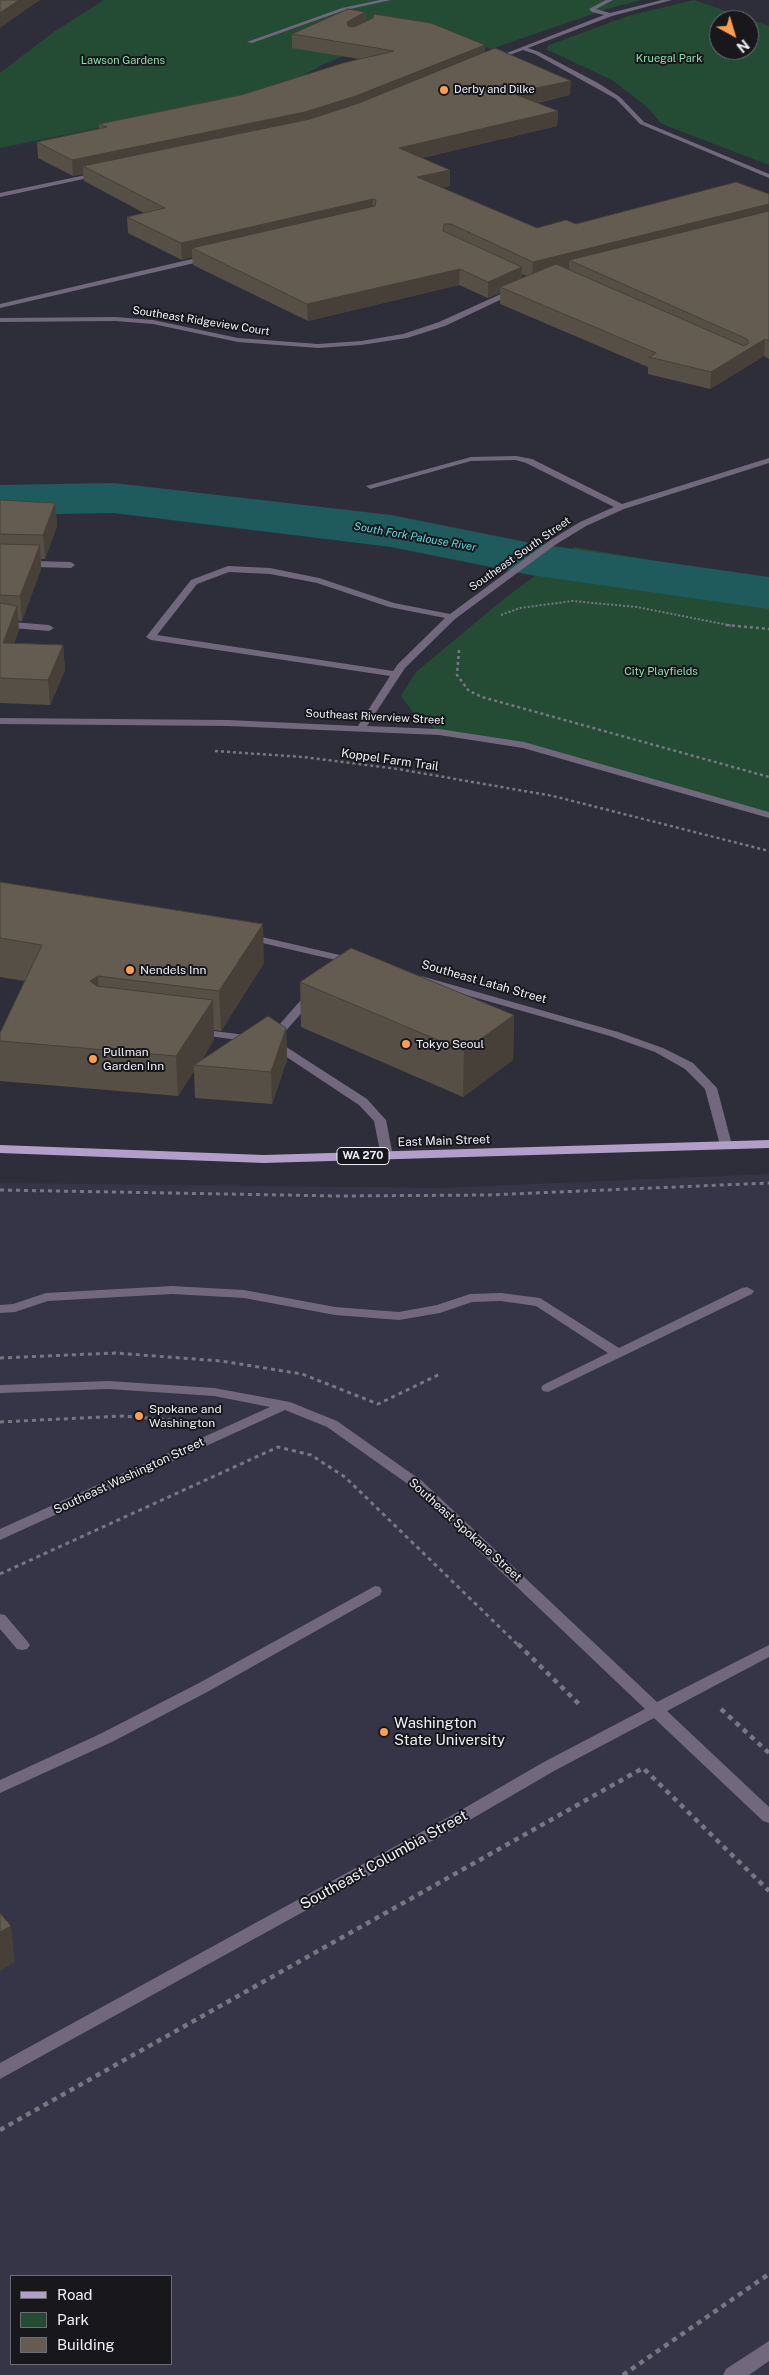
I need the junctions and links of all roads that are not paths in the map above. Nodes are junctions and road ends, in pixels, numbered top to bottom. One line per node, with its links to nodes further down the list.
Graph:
1 (388, 0): 5 (street)
2 (610, 0): 4 (street)
3 (669, 0): 4 (street)
4 (610, 15): 6 (street)
5 (250, 42)
6 (521, 48): 7 (street); 9 (street)
7 (484, 63)
8 (107, 173): 10 (street)
9 (769, 176)
10 (0, 195)
11 (220, 254): 13 (street)
12 (525, 286): 14 (street, Southeast Ridgeview Court)
13 (0, 306)
14 (0, 320)
15 (769, 460): 17 (street, Southeast South Street)
16 (370, 486): 17 (street)
17 (622, 507): 20 (street, Southeast South Street)
18 (0, 564): 19 (street)
19 (71, 565)
20 (452, 617): 23 (street, Southeast South Street); 23 (street)
21 (0, 624): 22 (street)
22 (49, 628)
23 (396, 674): 25 (street, Southeast South Street)
24 (0, 721): 25 (street, Southeast Riverview Street)
25 (361, 728): 26 (street, Southeast Riverview Street)
26 (769, 815)
27 (238, 934): 28 (street)
28 (342, 958): 29 (street); 30 (street)
29 (361, 963)
30 (330, 972)
31 (408, 976): 36 (street, Southeast Latah Street)
32 (318, 986): 34 (street)
33 (187, 1031): 34 (street)
34 (270, 1042): 38 (street)
35 (769, 1144): 36 (main road, East Main Street / WA 270)
36 (726, 1145): 38 (main road, East Main Street / WA 270)
37 (0, 1149): 38 (main road, East Main Street / WA 270)
38 (387, 1156)
39 (747, 1291): 41 (street)
40 (0, 1309): 41 (street)
41 (618, 1354): 42 (street)
42 (548, 1388)
43 (0, 1389): 44 (street, Southeast Spokane Street)
44 (285, 1404): 45 (street, Southeast Washington Street); 50 (street, Southeast Spokane Street)
45 (0, 1535)
46 (375, 1591): 51 (street)
47 (0, 1619): 48 (street)
48 (22, 1646)
49 (769, 1650): 50 (street, Southeast Columbia Street)
50 (656, 1710): 52 (street, Southeast Spokane Street); 53 (street, Southeast Columbia Street)
51 (0, 1787)
52 (769, 1817)
53 (0, 2072)
54 (769, 2350): 55 (street)
55 (733, 2375)

